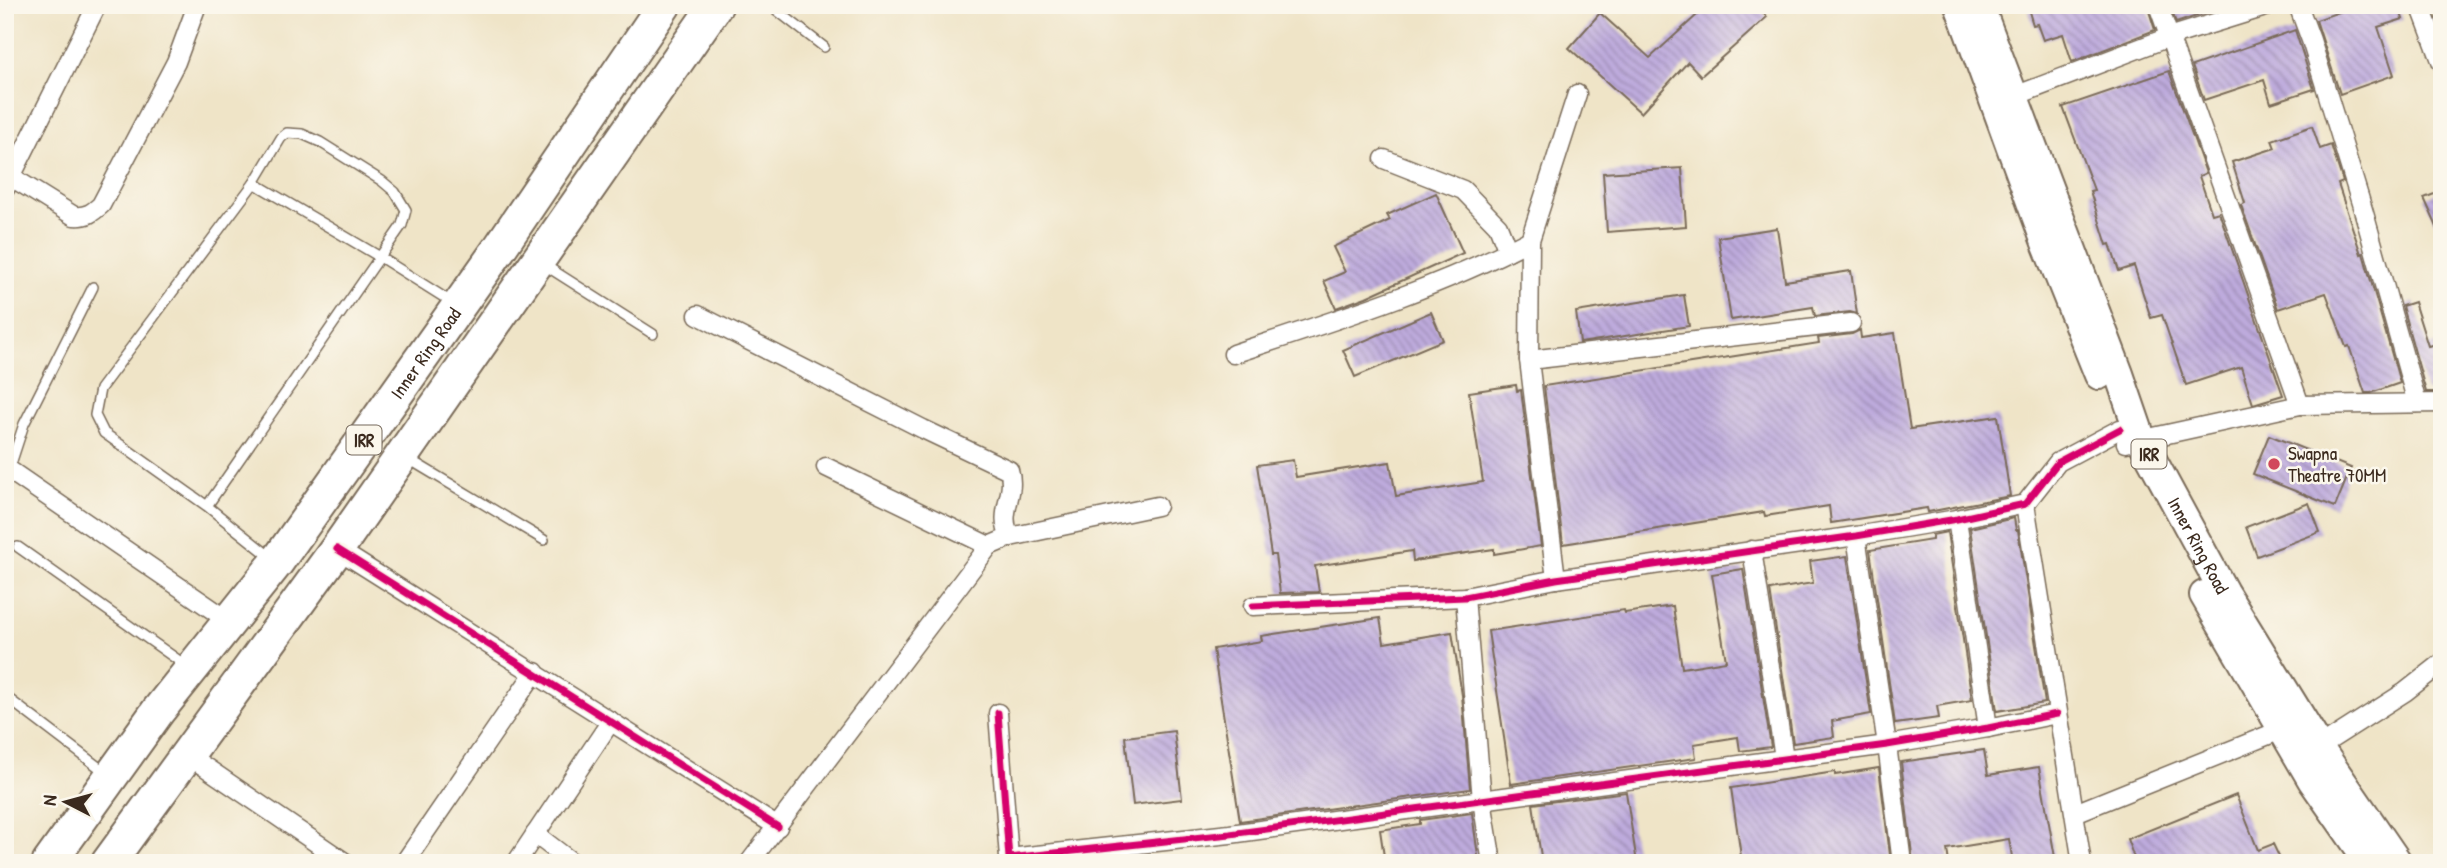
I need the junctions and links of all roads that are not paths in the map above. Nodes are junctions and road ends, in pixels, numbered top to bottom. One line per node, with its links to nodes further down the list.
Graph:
1 (97, 5): 18 (street)
2 (197, 5): 18 (street)
3 (664, 5): 25 (highway, Inner Ring Road / IRR)
4 (716, 5): 23 (highway, Inner Ring Road / IRR)
5 (770, 5): 13 (lane)
6 (1959, 5): 34 (main road, Inner Ring Road / IRR)
7 (1979, 5): 16 (main road, Inner Ring Road / IRR)
8 (2158, 5): 12 (street)
9 (2272, 5): 12 (street)
10 (2298, 5): 32 (street)
11 (2420, 5): 14 (street)
12 (2169, 37): 16 (street); 33 (street)
13 (824, 47)
14 (2442, 63)
15 (1577, 94): 20 (street)
16 (2012, 97): 34 (main road, Inner Ring Road / IRR)
17 (1384, 159): 21 (street)
18 (7, 179)
19 (254, 183): 22 (lane); 22 (lane); 39 (lane)
20 (1530, 240): 21 (street); 30 (street)
21 (1508, 251): 29 (street)
22 (380, 257): 25 (lane); 39 (lane)
23 (538, 261): 28 (lane); 35 (highway, Inner Ring Road / IRR)
24 (93, 287): 37 (lane)
25 (458, 307): 49 (highway, Inner Ring Road / IRR)
26 (698, 315): 43 (street)
27 (1851, 323): 30 (street)
28 (653, 334)
29 (1233, 354)
30 (1530, 360): 50 (street)
31 (2442, 402): 32 (street)
32 (2417, 403): 33 (street)
33 (2300, 405): 34 (street)
34 (2129, 438): 38 (street); 62 (main road, Inner Ring Road / IRR); 64 (main road, Inner Ring Road / IRR)
35 (403, 455): 44 (lane); 47 (highway, Inner Ring Road / IRR)
36 (826, 467): 45 (street)
37 (7, 472): 53 (street)
38 (2025, 504): 41 (street); 59 (street)
39 (207, 506): 49 (lane)
40 (1157, 506): 43 (street)
41 (1957, 519): 42 (street); 61 (street)
42 (1856, 536): 48 (street); 63 (street)
43 (1010, 537): 45 (street)
44 (544, 540)
45 (989, 546): 70 (street)
46 (18, 547): 55 (lane)
47 (337, 549): 56 (street); 65 (highway, Inner Ring Road / IRR)
48 (1752, 550): 50 (street); 66 (street)
49 (277, 562): 53 (highway, Inner Ring Road / IRR)
50 (1556, 579): 51 (street)
51 (1465, 597): 52 (street); 68 (street)
52 (1253, 606)
53 (229, 621): 55 (highway, Inner Ring Road / IRR)
54 (2442, 663): 64 (street)
55 (192, 670): 67 (highway, Inner Ring Road / IRR)
56 (535, 672): 60 (street); 75 (street)
57 (5, 696): 67 (lane)
58 (998, 713): 68 (street)
59 (2057, 714): 61 (street); 69 (street)
60 (611, 722): 70 (street); 71 (street)
61 (1988, 729): 63 (street)
62 (2281, 730): 69 (street); 82 (main road, Inner Ring Road / IRR)
63 (1887, 745): 66 (street); 80 (street)
64 (2319, 747): 83 (main road, Inner Ring Road / IRR)
65 (187, 754): 73 (highway, Inner Ring Road / IRR); 74 (street)
66 (1784, 758): 68 (street)
67 (112, 777): 72 (highway, Inner Ring Road / IRR)
68 (1482, 800): 79 (street)
69 (2075, 813): 81 (street)
70 (778, 827): 78 (street)
71 (535, 834): 76 (street); 77 (street)
72 (49, 863)
73 (108, 863)
74 (346, 863)
75 (404, 863)
76 (516, 863)
77 (573, 863)
78 (749, 863)
79 (1492, 863)
80 (1902, 863)
81 (2082, 863)
82 (2370, 863)
83 (2398, 863)

